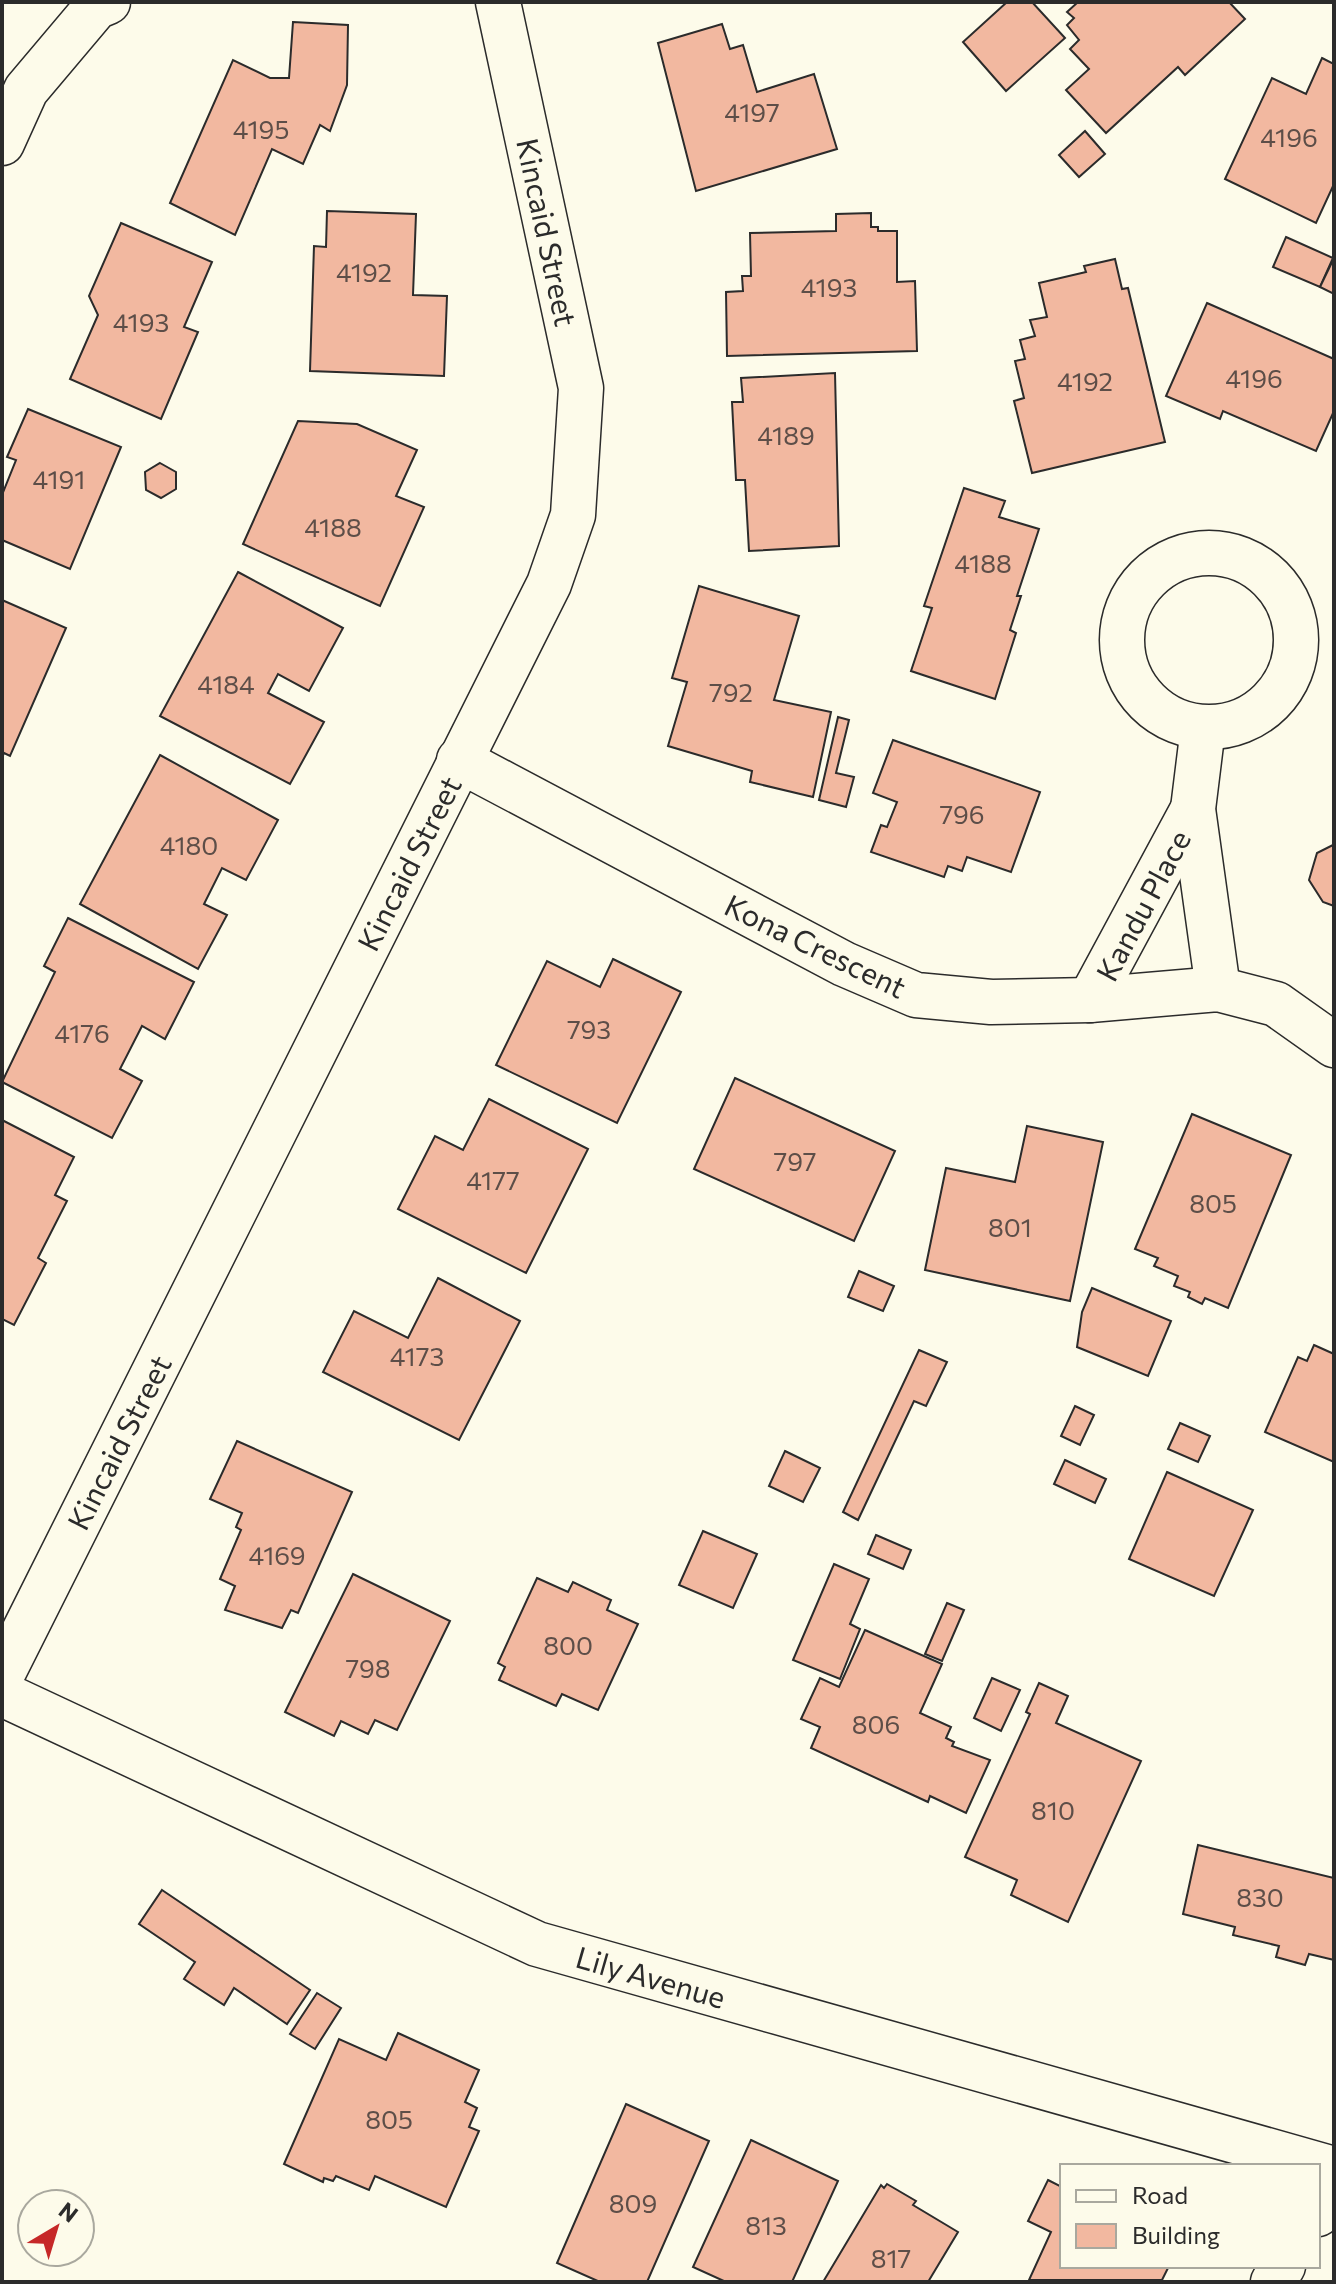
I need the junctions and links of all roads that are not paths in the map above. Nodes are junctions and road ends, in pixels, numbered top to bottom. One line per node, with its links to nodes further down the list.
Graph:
1 (108, 2): 3 (street)
2 (498, 2): 5 (street, Kincaid Street)
3 (2, 143)
4 (1203, 728): 6 (street, Kandu Place)
5 (459, 760): 8 (street, Kona Crescent); 10 (street, Kincaid Street)
6 (1193, 809): 7 (street, Kandu Place); 8 (street, Kandu Place)
7 (1218, 989): 8 (street, Kona Crescent); 9 (street, Kona Crescent)
8 (1090, 1000)
9 (1334, 1045)
10 (2, 1675)
11 (2, 1694): 12 (street, Lily Avenue)
12 (1316, 2164)
13 (1334, 2189): 14 (street)
14 (1320, 2211)

